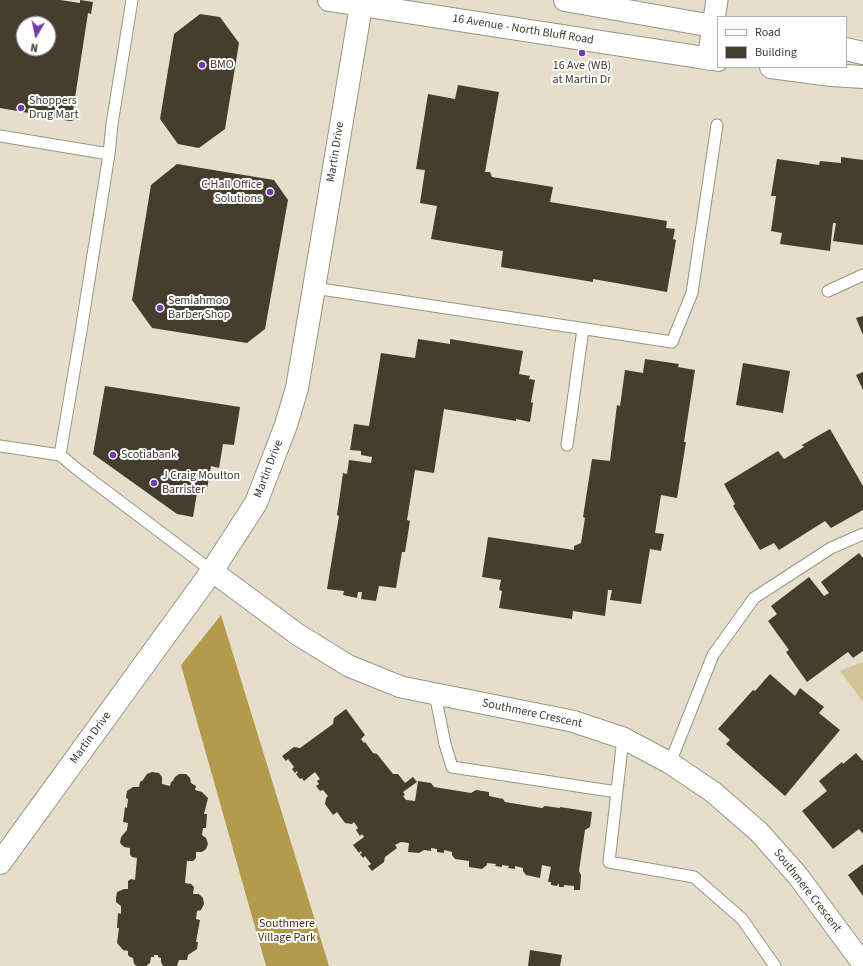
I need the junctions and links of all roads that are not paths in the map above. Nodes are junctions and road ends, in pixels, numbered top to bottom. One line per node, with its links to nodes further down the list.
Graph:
1 (132, 0): 14 (lane)
2 (328, 0): 5 (street, 16 Avenue - North Bluff Road)
3 (566, 0): 6 (street)
4 (717, 0): 6 (street)
5 (361, 3): 9 (street, 16 Avenue - North Bluff Road); 16 (street, Martin Drive)
6 (716, 26): 9 (street)
7 (847, 49): 8 (street)
8 (863, 53)
9 (713, 59)
10 (778, 68): 11 (street)
11 (863, 78)
12 (717, 125): 18 (lane)
13 (0, 136): 14 (lane)
14 (109, 154): 21 (lane)
15 (863, 275): 17 (lane)
16 (314, 288): 18 (lane); 23 (street, Martin Drive)
17 (828, 292)
18 (583, 329): 20 (lane)
19 (0, 446): 21 (lane)
20 (567, 446)
21 (60, 455): 23 (lane)
22 (863, 534): 26 (lane)
23 (212, 571): 24 (street, Southmere Crescent); 28 (street, Martin Drive)
24 (435, 694): 25 (street, Southmere Crescent); 27 (lane)
25 (623, 738): 26 (street, Southmere Crescent); 27 (lane)
26 (670, 763): 29 (street, Southmere Crescent)
27 (617, 792): 30 (lane)
28 (0, 863)
29 (863, 964)
30 (775, 966)

